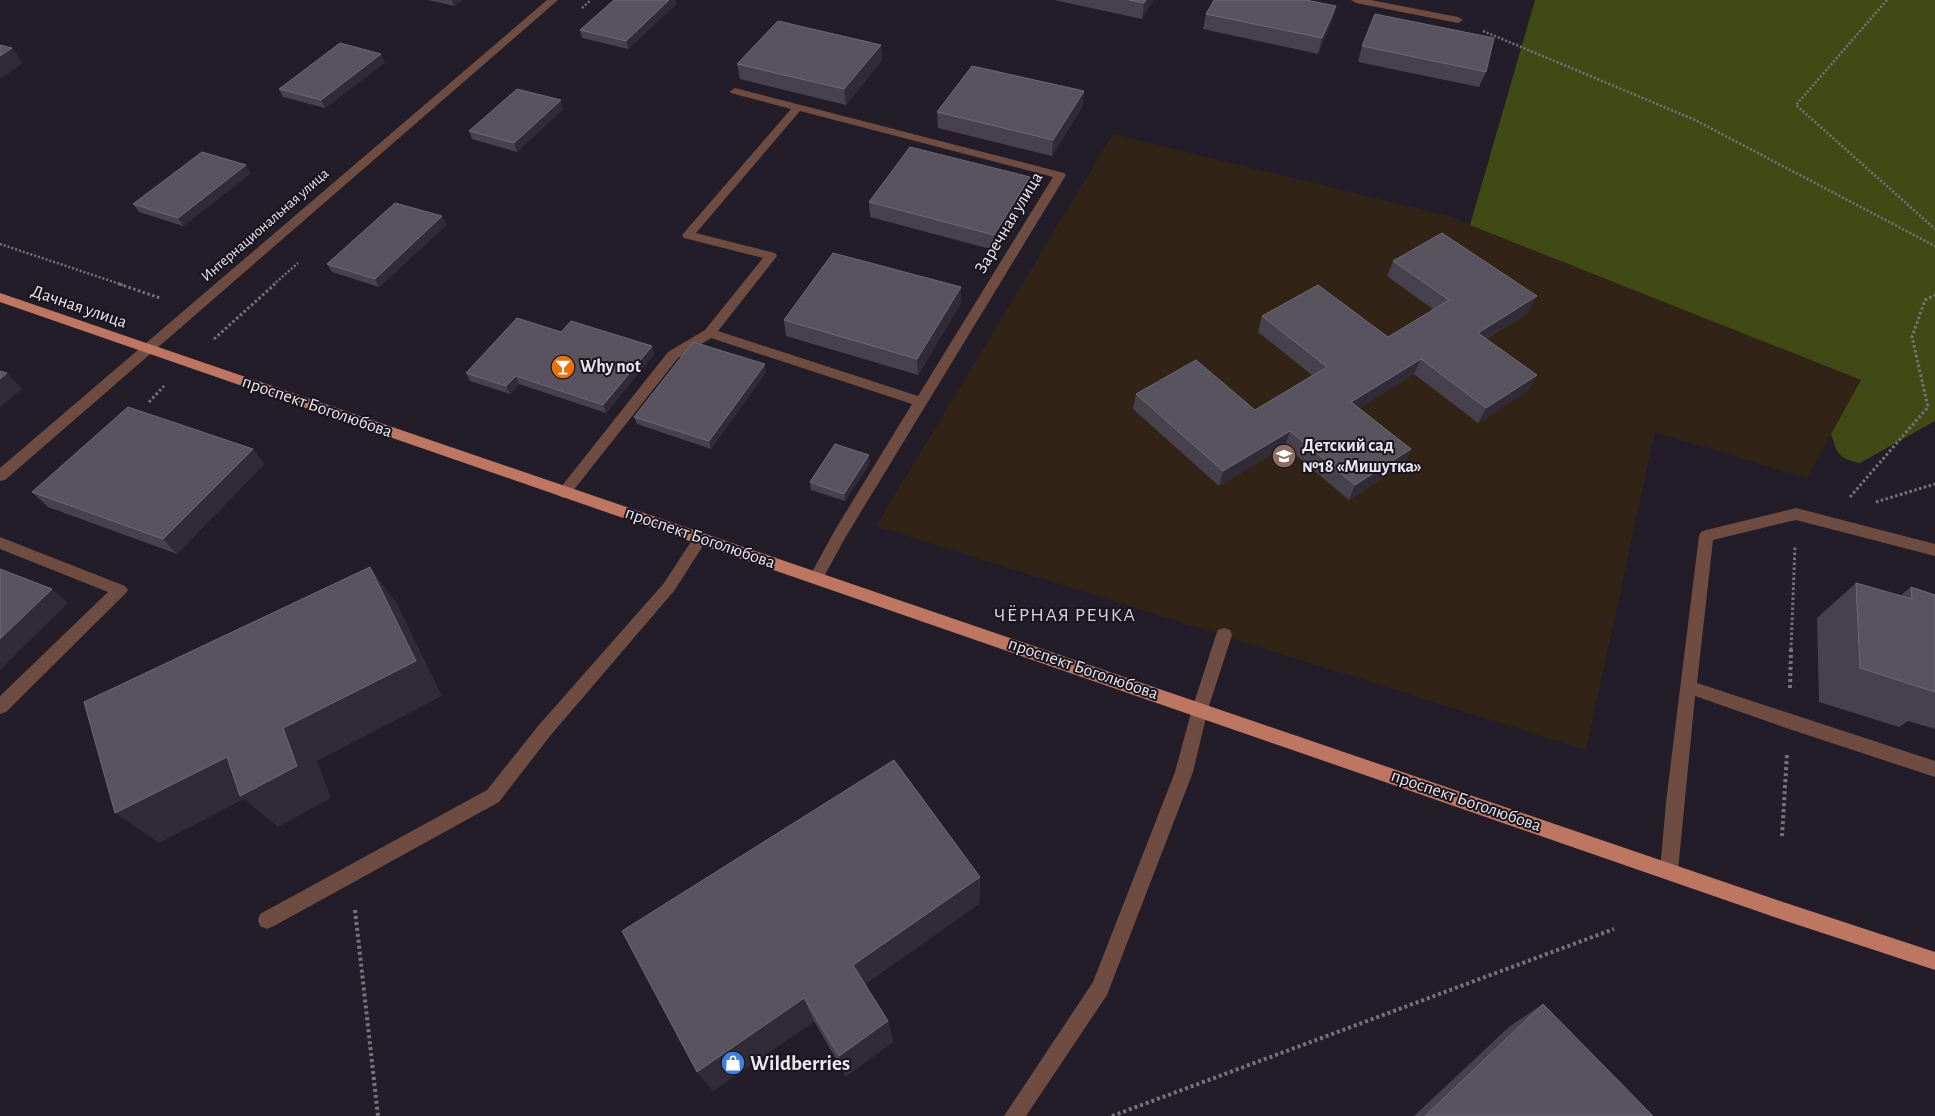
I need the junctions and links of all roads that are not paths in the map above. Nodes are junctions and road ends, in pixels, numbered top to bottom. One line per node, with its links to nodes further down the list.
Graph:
1 (553, 0): 8 (street, Интернациональная улица)
2 (1356, 0): 3 (street)
3 (1458, 20)
4 (735, 91): 5 (street, Заречная улица)
5 (798, 107): 7 (street); 9 (street, Заречная улица)
6 (0, 297): 8 (main road, Дачная улица)
7 (710, 333): 9 (street); 11 (street)
8 (146, 349): 10 (street, Интернациональная улица); 11 (main road, проспект Боголюбова)
9 (921, 402): 15 (street, Заречная улица)
10 (0, 476)
11 (564, 492): 12 (main road, проспект Боголюбова)
12 (702, 538): 15 (main road, проспект Боголюбова); 22 (street)
13 (0, 543): 18 (street)
14 (1935, 550): 17 (street)
15 (816, 578): 19 (main road, проспект Боголюбова)
16 (1224, 635): 19 (street)
17 (1689, 687): 20 (street); 21 (street)
18 (0, 707)
19 (1200, 709): 21 (main road, проспект Боголюбова); 24 (street)
20 (1935, 769)
21 (1669, 871): 23 (main road, проспект Боголюбова)
22 (267, 920)
23 (1935, 961)
24 (1014, 1116)

